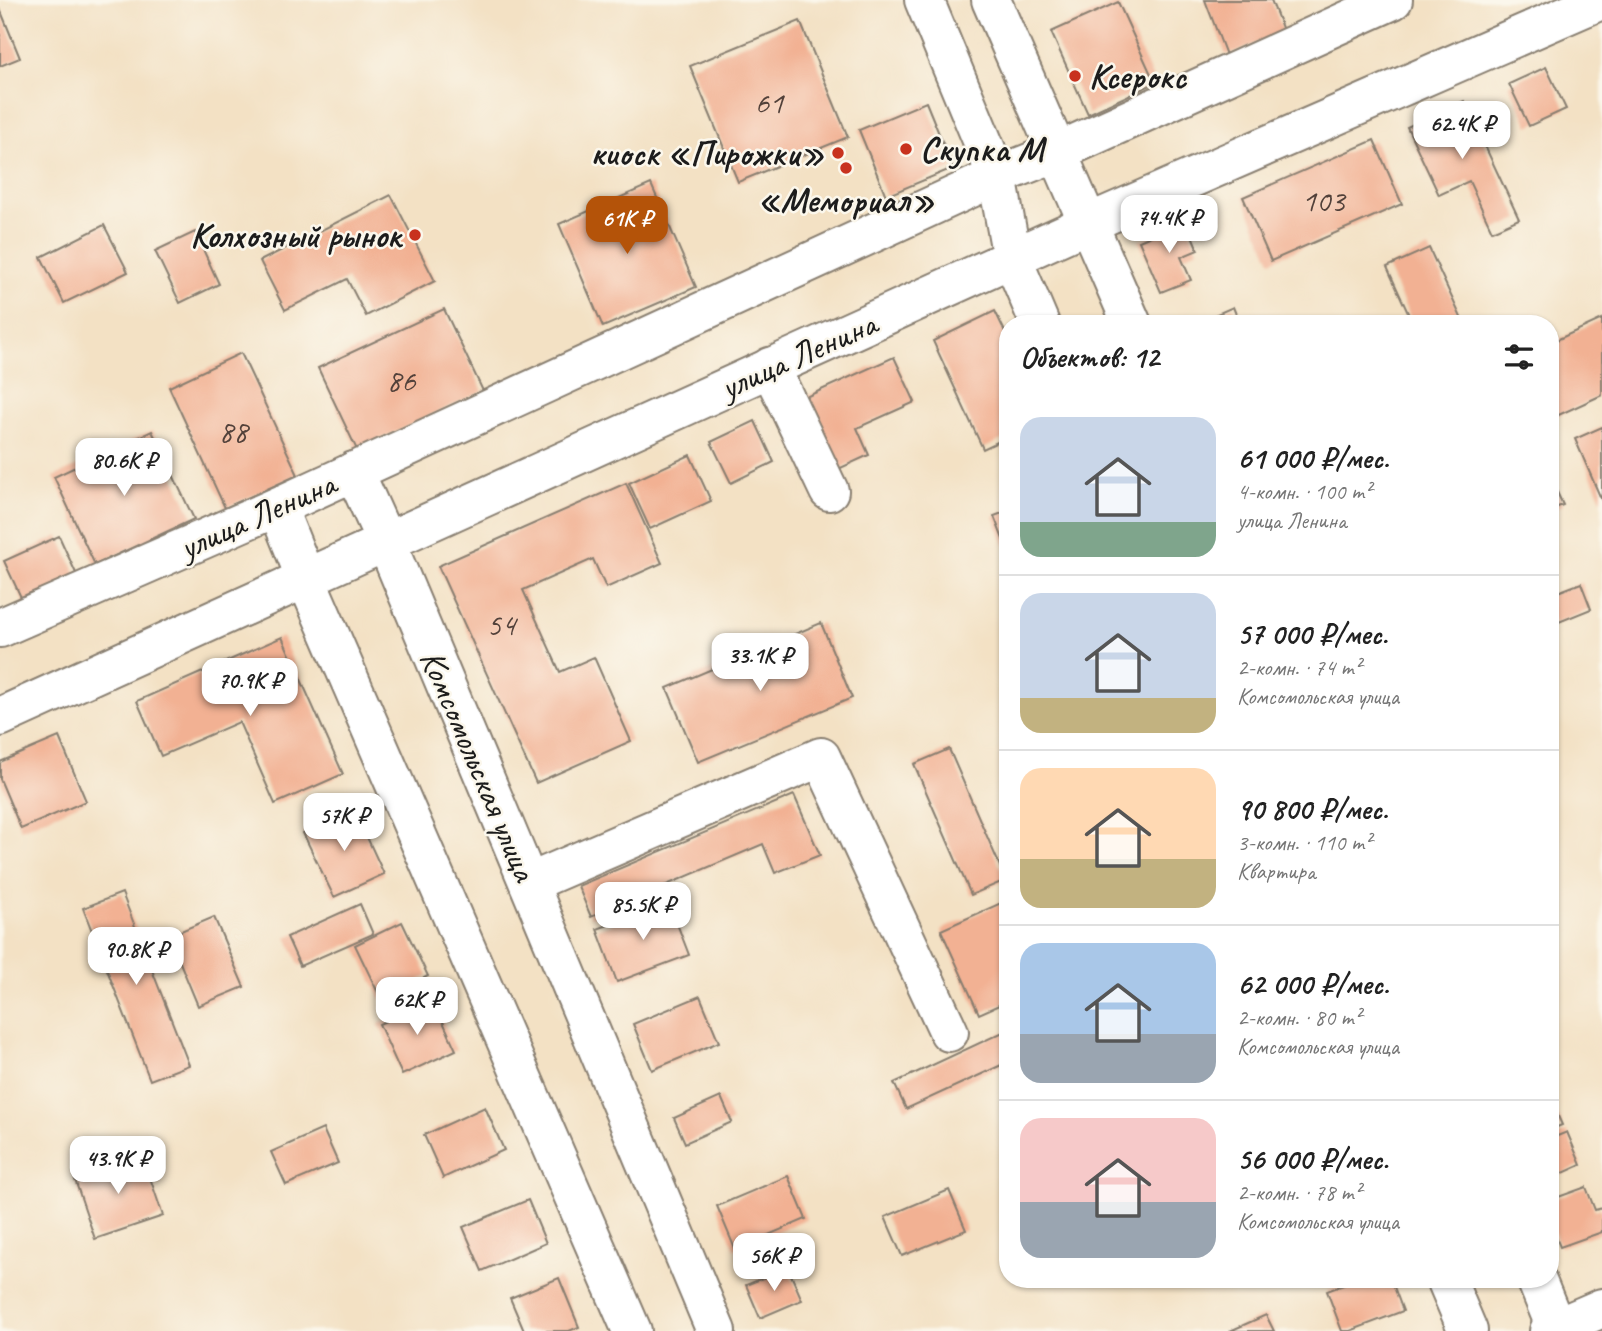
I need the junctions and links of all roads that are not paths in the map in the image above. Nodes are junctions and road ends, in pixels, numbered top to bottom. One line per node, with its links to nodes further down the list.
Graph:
1 (924, 0): 6 (street)
2 (991, 0): 5 (street)
3 (1392, 0): 5 (street, улица Ленина)
4 (1601, 0): 7 (street, улица Ленина)
5 (1057, 152): 6 (street, улица Ленина); 7 (street)
6 (998, 176): 8 (street); 12 (street, улица Ленина)
7 (1089, 223): 8 (street, улица Ленина); 10 (street)
8 (1012, 258): 9 (street); 11 (street, улица Ленина)
9 (1036, 315)
10 (1128, 315)
11 (770, 367): 13 (street); 15 (street, улица Ленина)
12 (354, 471): 14 (street, улица Ленина); 15 (street, Комсомольская улица)
13 (829, 491)
14 (277, 507): 16 (street); 17 (street, улица Ленина)
15 (386, 541): 16 (street, улица Ленина); 19 (street, Комсомольская улица)
16 (306, 579): 18 (street, улица Ленина); 25 (street)
17 (0, 628)
18 (0, 717)
19 (529, 883): 20 (street); 26 (street, Комсомольская улица)
20 (949, 1032)
21 (1450, 1288): 27 (street)
22 (1539, 1288): 24 (street)
23 (1602, 1308): 24 (street)
24 (1553, 1329)
25 (632, 1331)
26 (716, 1331)
27 (1468, 1331)

